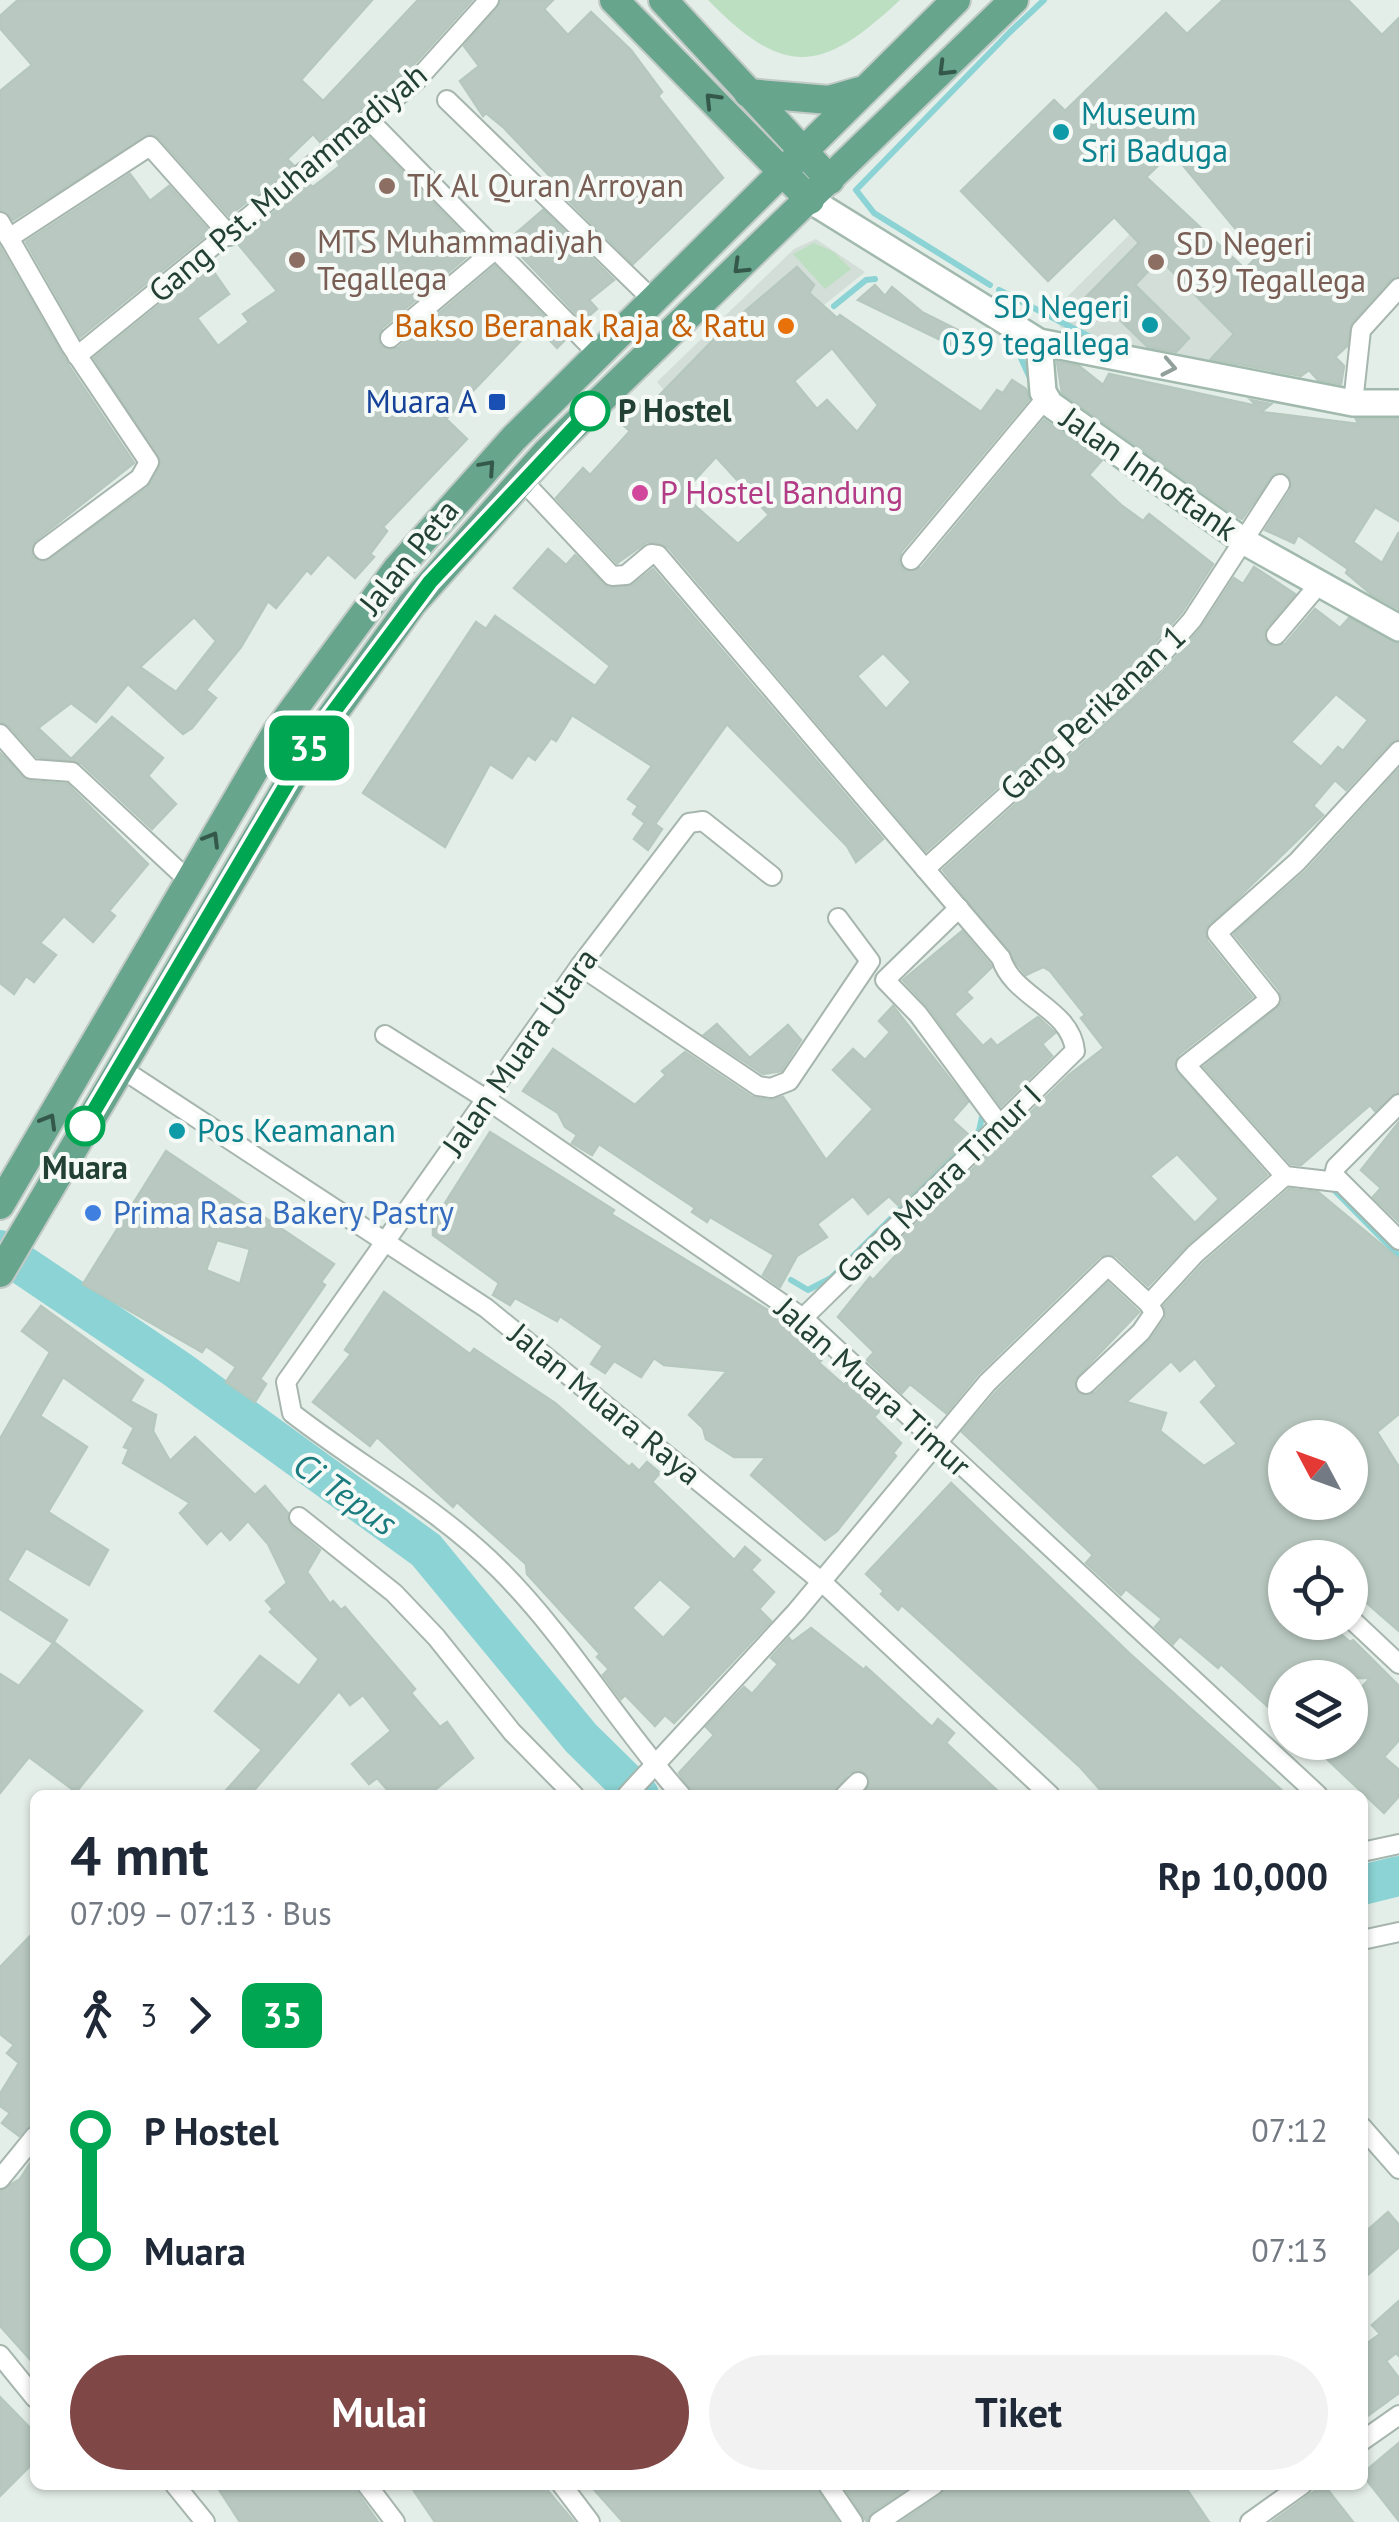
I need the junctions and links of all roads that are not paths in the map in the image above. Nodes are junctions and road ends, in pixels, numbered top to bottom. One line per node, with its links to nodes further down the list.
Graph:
1 (490, 0): 9 (street, Gang Pst. Muhammadiyah)
2 (614, 0): 11 (main road, one-way to 2)
3 (663, 0): 7 (main road)
4 (956, 0): 6 (main road, Jalan Peta)
5 (1014, 0): 12 (main road, Jalan Peta, one-way to 12)
6 (863, 90): 7 (main road); 10 (main road, Jalan Peta)
7 (748, 93): 10 (main road)
8 (448, 100): 17 (street)
9 (370, 120): 14 (street, Gang Pst. Muhammadiyah); 15 (street)
10 (803, 147): 11 (main road, Jalan Peta); 12 (main road)
11 (780, 170): 12 (main road); 17 (main road, Jalan Peta)
12 (820, 190): 19 (main road); 25 (main road, Jalan Peta, one-way to 25)
13 (4, 230): 14 (street); 20 (street)
14 (230, 236): 20 (street, Gang Pst. Muhammadiyah)
15 (497, 248): 18 (street); 21 (street)
16 (1399, 288): 24 (street)
17 (655, 302): 21 (main road, Jalan Peta)
18 (390, 338)
19 (1039, 342): 22 (main road, Jalan Inhoftank); 24 (main road, one-way to 24)
20 (77, 356): 28 (street)
21 (600, 356): 37 (main road, Jalan Peta, one-way to 21)
22 (1046, 398): 27 (main road, Jalan Inhoftank); 29 (street)
23 (1399, 402): 24 (main road)
24 (1352, 403)
25 (522, 480): 35 (street); 42 (main road, Jalan Peta)
26 (1280, 484): 27 (street, Gang Perikanan 1)
27 (1246, 542): 30 (main road, Jalan Inhoftank); 35 (street, Gang Perikanan 1)
28 (43, 550)
29 (911, 560)
30 (1320, 582): 31 (main road, Jalan Inhoftank); 32 (street)
31 (1399, 628)
32 (1276, 635)
33 (0, 734): 37 (street)
34 (1399, 752): 46 (street)
35 (925, 869): 38 (street)
36 (772, 876): 40 (street, Jalan Muara Utara)
37 (187, 880): 48 (main road, Jalan Peta, one-way to 37)
38 (958, 908): 45 (street); 45 (street, Gang Muara Timur I)
39 (838, 918): 40 (street)
40 (580, 966): 43 (street, Jalan Muara Utara)
41 (385, 1035): 43 (street, Jalan Muara Timur)
42 (119, 1067): 50 (street, Jalan Muara Raya); 51 (main road, Jalan Peta)
43 (486, 1099): 50 (street, Jalan Muara Utara); 53 (street, Jalan Muara Timur)
44 (1399, 1104): 47 (street)
45 (999, 1124): 53 (street, Gang Muara Timur I)
46 (1286, 1176): 47 (street); 52 (street)
47 (1333, 1178): 49 (street)
48 (0, 1205)
49 (1399, 1240)
50 (386, 1241): 57 (street, Jalan Muara Raya); 60 (street, Jalan Muara Utara)
51 (0, 1272)
52 (1149, 1304): 54 (street); 55 (street)
53 (803, 1318): 55 (street, Jalan Muara Timur)
54 (1086, 1384)
55 (938, 1444): 57 (street); 65 (street, Jalan Muara Timur)
56 (299, 1517): 61 (street)
57 (822, 1582): 60 (street); 64 (street, Jalan Muara Raya)
58 (1368, 1635): 59 (street)
59 (1399, 1664)
60 (648, 1770): 62 (street); 63 (street, Jalan Muara Utara)
61 (569, 1790)
62 (631, 1790)
63 (674, 1790)
64 (1045, 1790)
65 (1313, 1790)
66 (1399, 1844): 67 (street)
67 (1368, 1848)
68 (1399, 1932): 69 (street)
69 (1368, 1939)
70 (1368, 2134): 72 (street)
71 (30, 2142): 73 (street)
72 (1399, 2169)
73 (0, 2180)
74 (0, 2354): 75 (street)
75 (30, 2392)
76 (1399, 2415): 77 (street)
77 (1368, 2437)
78 (180, 2490): 84 (street)
79 (371, 2490): 85 (street)
80 (566, 2490): 86 (street)
81 (831, 2490): 87 (street)
82 (927, 2490): 88 (street)
83 (1295, 2490): 89 (street)
84 (204, 2522)
85 (395, 2522)
86 (590, 2522)
87 (853, 2522)
88 (879, 2522)
89 (1250, 2522)

